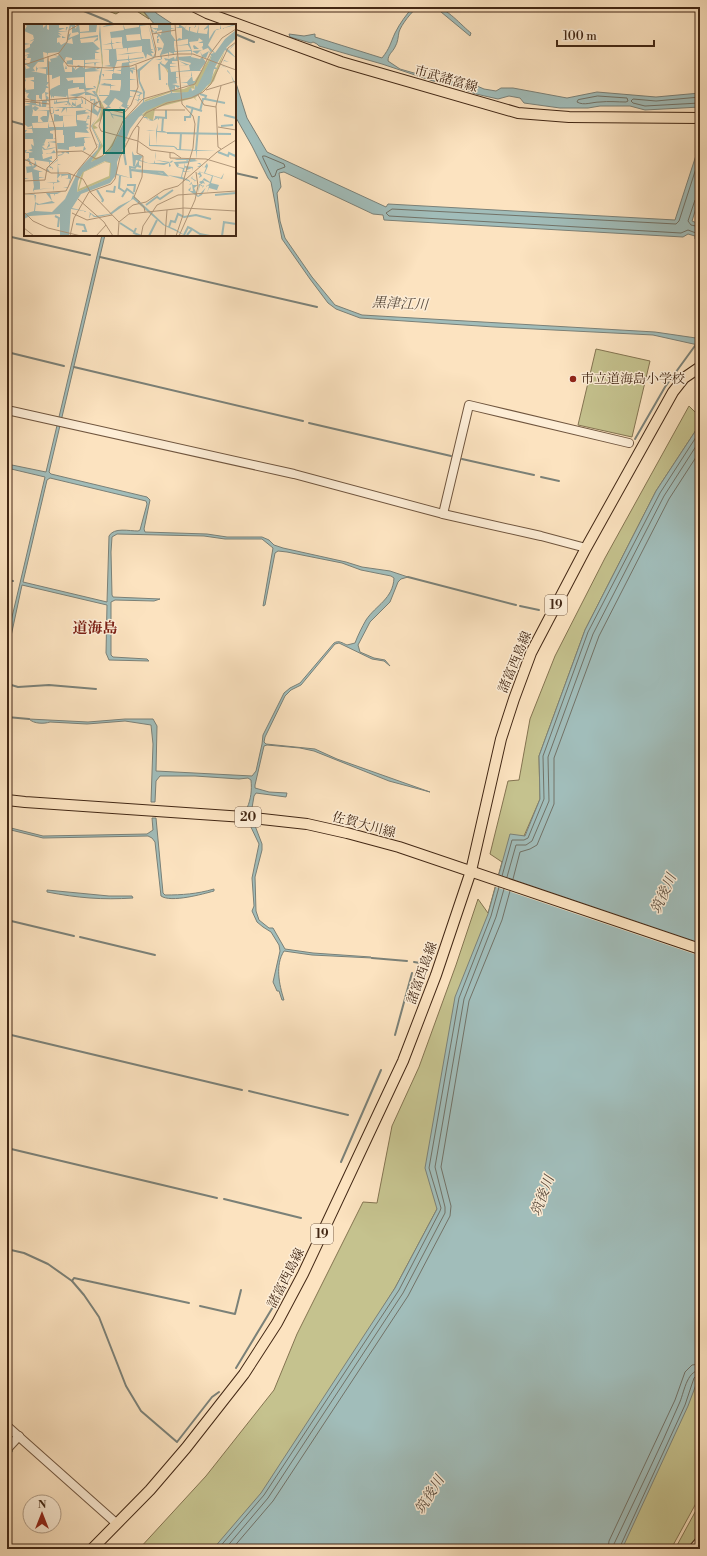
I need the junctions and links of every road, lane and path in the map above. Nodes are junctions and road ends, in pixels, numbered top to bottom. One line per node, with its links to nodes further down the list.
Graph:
1 (195, 7): 2 (main road, 市武諸富線)
2 (700, 118)
3 (700, 367): 7 (main road, 諸富西島線 / 19)
4 (7, 410): 6 (street)
5 (629, 443): 6 (street)
6 (443, 514): 7 (street)
7 (586, 548): 9 (main road, 諸富西島線 / 19)
8 (7, 800): 9 (main road, 佐賀大川線 / 20)
9 (471, 871): 10 (main road, 佐賀大川線 / 20); 14 (main road, 諸富西島線 / 19)
10 (700, 949)
11 (7, 1426): 12 (street)
12 (19, 1436): 13 (street); 14 (street)
13 (7, 1449)
14 (116, 1523): 16 (main road, 諸富西島線 / 19)
15 (700, 1542): 17 (main road)
16 (92, 1549)
17 (694, 1549)

